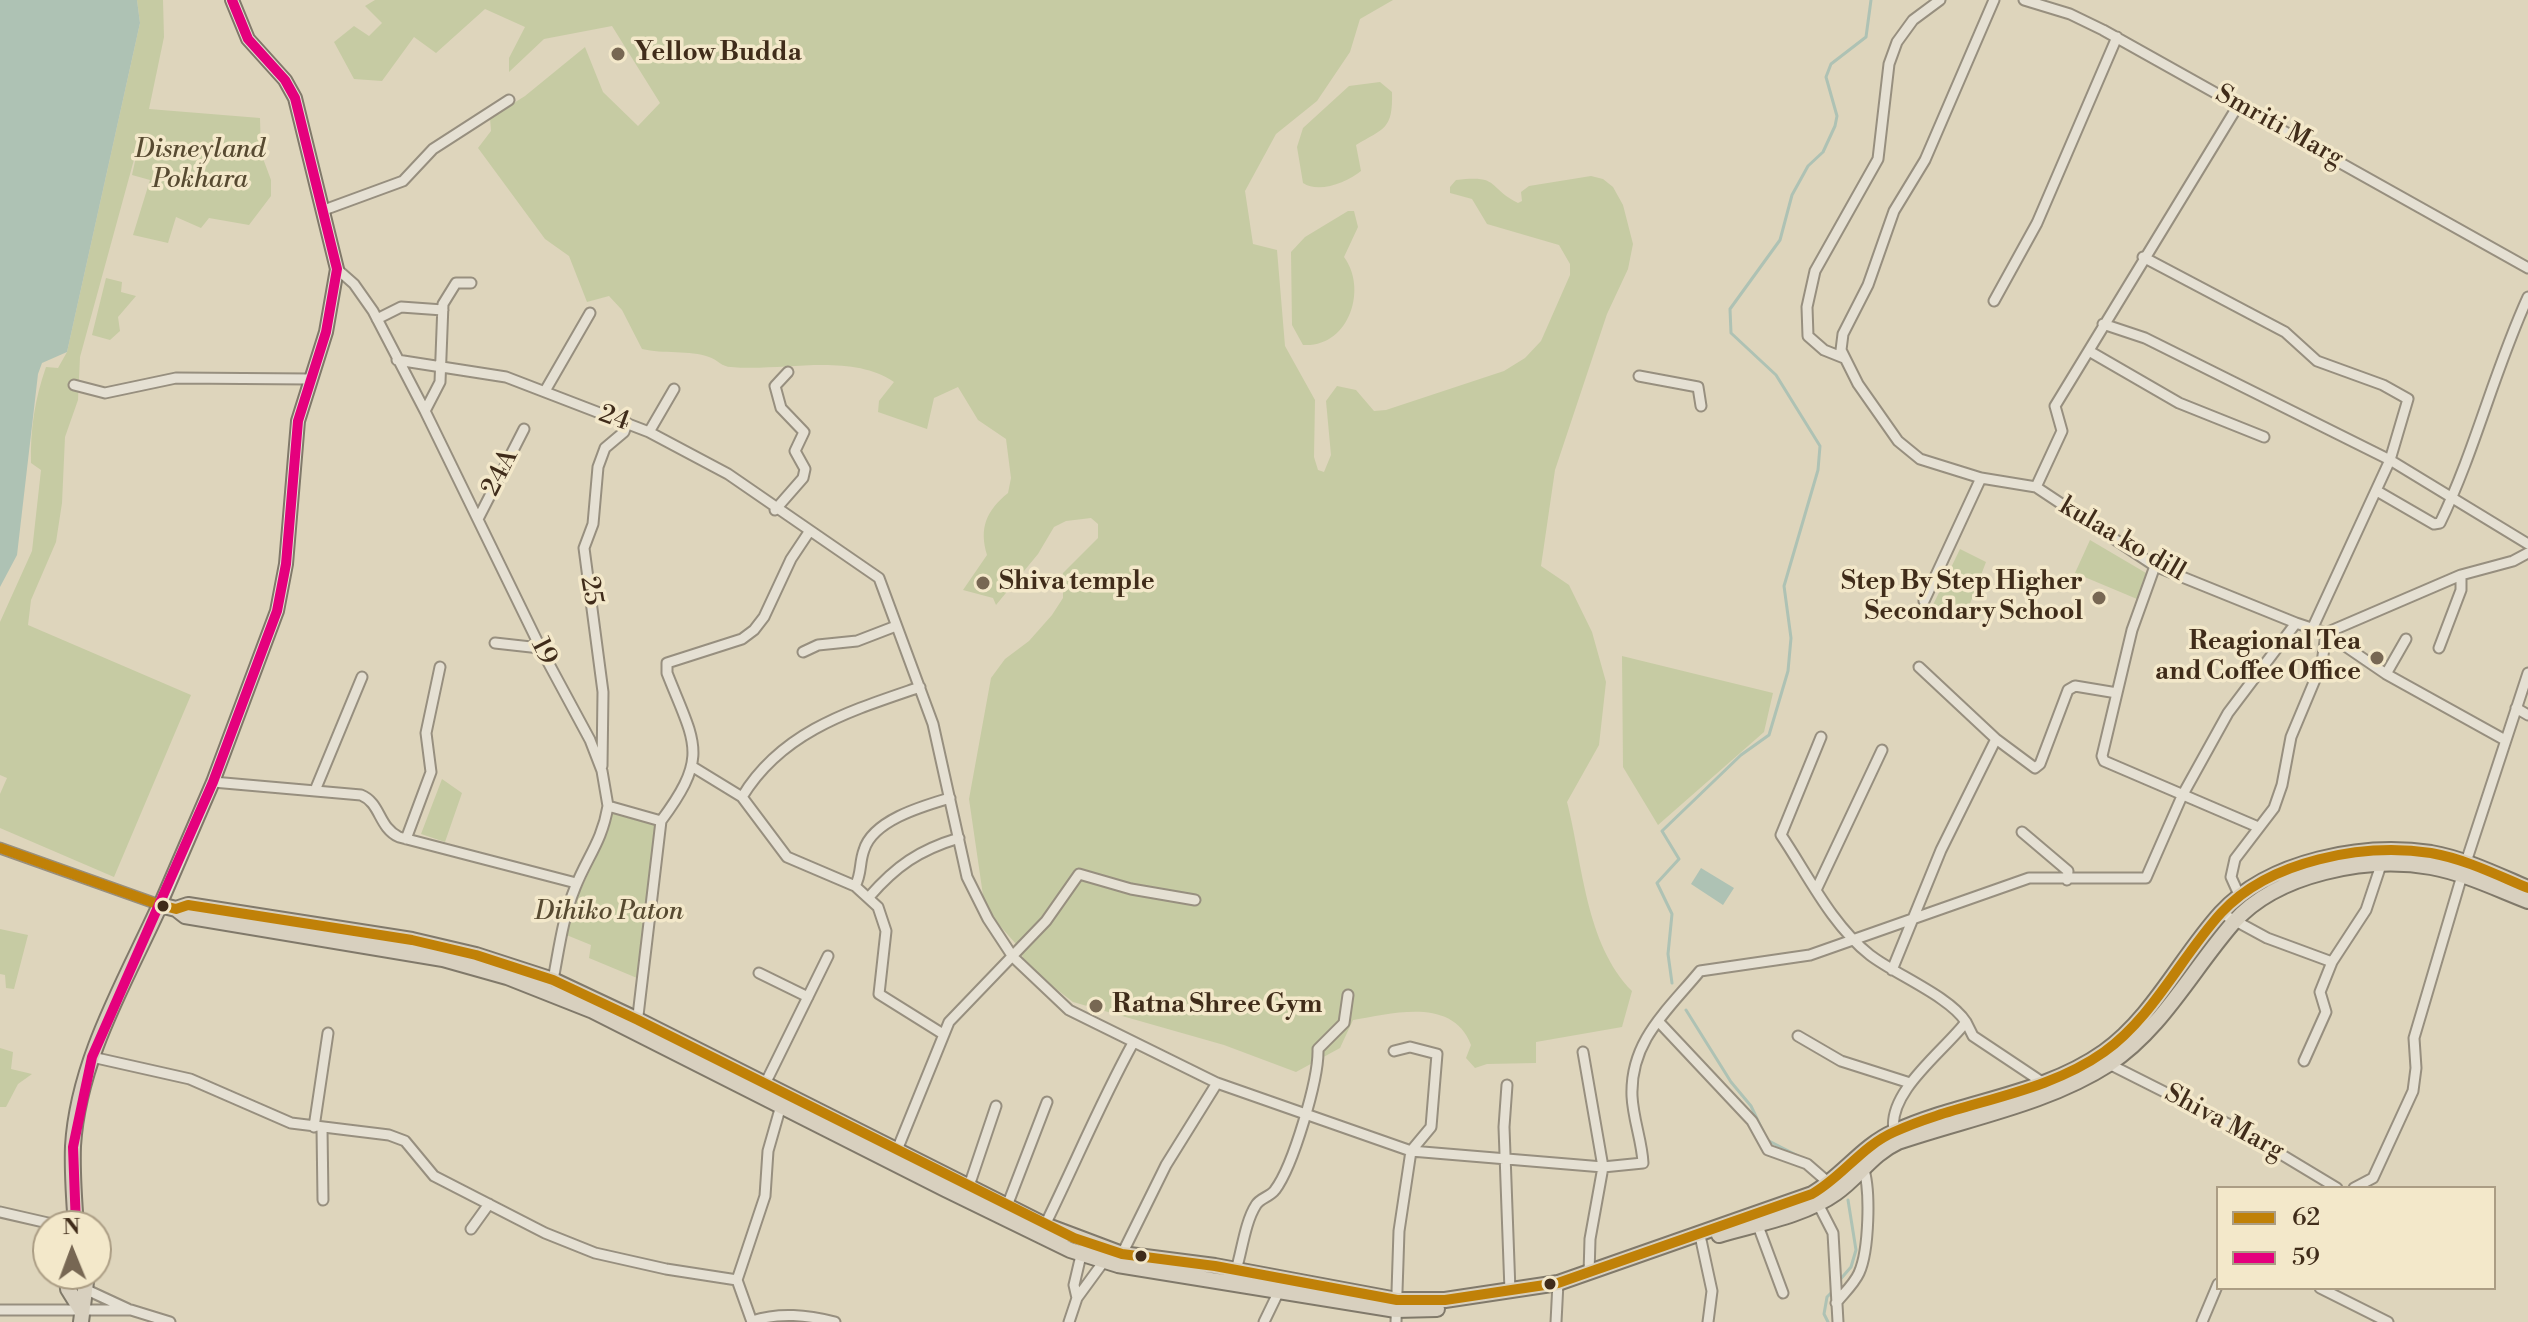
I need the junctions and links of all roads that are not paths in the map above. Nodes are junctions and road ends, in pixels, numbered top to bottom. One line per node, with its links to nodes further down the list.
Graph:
1 (232, 0): 8 (main road)
2 (1940, 0): 20 (street)
3 (1994, 0): 20 (street)
4 (2024, 0): 5 (street, Smriti Marg)
5 (2117, 37): 7 (street, Smriti Marg); 14 (street)
6 (509, 100): 8 (street)
7 (2239, 104): 9 (street, kulaa ko dill); 10 (street, Smriti Marg)
8 (324, 210): 11 (main road)
9 (2143, 257): 18 (street, kulaa ko dill); 35 (street)
10 (2528, 268)
11 (337, 269): 17 (street, 19); 25 (main road)
12 (471, 283): 15 (street)
13 (2528, 297): 39 (street)
14 (1994, 301)
15 (443, 310): 17 (street); 22 (street)
16 (590, 313): 28 (street)
17 (377, 319): 21 (street, 19)
18 (2103, 324): 19 (street, kulaa ko dill); 35 (street)
19 (2089, 351): 34 (street); 37 (street, kulaa ko dill)
20 (1844, 358): 36 (street)
21 (397, 360): 22 (street, 24 / 24); 30 (street, 19)
22 (442, 366): 28 (street, 24 / 24); 30 (street)
23 (788, 372): 40 (street)
24 (1639, 376): 29 (street)
25 (310, 379): 26 (street); 72 (main road)
26 (74, 385)
27 (674, 389): 33 (street)
28 (545, 391): 31 (street, 24 / 24)
29 (1701, 406)
30 (425, 411): 41 (street, 19)
31 (627, 423): 33 (street, 24 / 24); 71 (street, 25 / 25)
32 (524, 429): 41 (street, 24A / 24A)
33 (649, 432): 40 (street, 24 / 24)
34 (2264, 437)
35 (2390, 460): 38 (street); 39 (street)
36 (1981, 478): 37 (street); 47 (street)
37 (2036, 487): 45 (street, kulaa ko dill)
38 (2377, 491): 39 (street); 50 (street)
39 (2454, 496): 43 (street)
40 (775, 510): 42 (street, 24 / 24)
41 (479, 517): 54 (street, 19)
42 (809, 532): 49 (street, 24); 70 (street)
43 (2528, 544)
44 (2528, 553): 46 (street)
45 (2155, 566): 48 (street, kulaa ko dill); 63 (street)
46 (2461, 575): 51 (street); 55 (street)
47 (1924, 601)
48 (2296, 623): 50 (street, kulaa ko dill); 74 (street)
49 (896, 626): 56 (street); 62 (street, 24)
50 (2313, 627): 51 (street, kulaa ko dill)
51 (2326, 633): 60 (street, kulaa ko dill); 79 (street)
52 (2406, 639): 60 (street)
53 (495, 643): 54 (street)
54 (540, 648): 71 (street, 19)
55 (2439, 648)
56 (803, 652)
57 (440, 667): 82 (street)
58 (1919, 667): 67 (street)
59 (2528, 673): 64 (street)
60 (2386, 674): 68 (street, kulaa ko dill)
61 (362, 677): 73 (street)
62 (920, 687): 75 (street); 76 (street, 24)
63 (2117, 693): 67 (street); 74 (street)
64 (2516, 708): 65 (street); 68 (street)
65 (2528, 715)
66 (1821, 737): 89 (street)
67 (1996, 739): 98 (street)
68 (2505, 740): 85 (street)
69 (1882, 750): 89 (street)
70 (693, 767): 75 (street); 78 (street)
71 (602, 771): 77 (street, 19)
72 (213, 782): 73 (street); 95 (main road)
73 (316, 788): 82 (street)
74 (2182, 796): 79 (street); 86 (street)
75 (742, 797): 88 (street)
76 (950, 798): 81 (street, 24); 88 (street)
77 (608, 806): 78 (street); 87 (street)
78 (661, 821): 111 (street)
79 (2258, 827): 92 (street)
80 (2022, 832): 86 (street)
81 (959, 838): 91 (street); 102 (street, 24)
82 (406, 839): 87 (street)
83 (0, 848): 95 (street)
84 (2381, 865): 85 (main road); 99 (main road); 103 (street)
85 (2464, 869): 90 (main road); 92 (main road); 94 (main road); 140 (street)
86 (2067, 880): 98 (street)
87 (576, 883): 106 (street)
88 (855, 886): 91 (street)
89 (1817, 888): 100 (street)
90 (2528, 888)
91 (869, 897): 113 (street)
92 (2240, 897): 97 (main road)
93 (1195, 900): 102 (street)
94 (2528, 901)
95 (160, 905): 96 (main road); 118 (main road)
96 (176, 909): 106 (main road); 111 (main road)
97 (2221, 913): 99 (street); 121 (main road)
98 (1913, 918): 100 (street); 104 (street)
99 (2235, 921): 103 (street); 120 (main road)
100 (1854, 940): 104 (street); 109 (street)
101 (828, 956): 108 (street)
102 (1013, 957): 113 (street); 115 (street, 24)
103 (2332, 962): 119 (street)
104 (1892, 970): 110 (street)
105 (759, 973): 108 (street)
106 (553, 980): 111 (main road)
107 (1348, 995): 129 (street)
108 (808, 997): 124 (street)
109 (1658, 1021): 135 (street, 24); 137 (street)
110 (1966, 1022): 121 (street); 123 (street)
111 (637, 1026): 124 (main road); 126 (main road)
112 (328, 1033): 130 (street)
113 (943, 1034): 133 (street)
114 (1798, 1036): 123 (street)
115 (1133, 1043): 122 (street, 24); 149 (street)
116 (1394, 1051): 132 (street)
117 (1583, 1052): 135 (street)
118 (92, 1057): 130 (street); 145 (main road)
119 (2304, 1061)
120 (2109, 1064): 136 (main road); 139 (street, Shiva Marg)
121 (2042, 1082): 131 (main road)
122 (1217, 1083): 129 (street, 24); 153 (street)
123 (1910, 1083): 131 (street)
124 (765, 1084): 126 (main road)
125 (1507, 1085): 134 (street)
126 (783, 1100): 133 (main road); 156 (street)
127 (1047, 1102): 144 (street)
128 (996, 1106): 138 (street)
129 (1304, 1112): 132 (street, 24); 154 (street)
130 (318, 1127): 142 (street); 143 (street)
131 (1894, 1131): 137 (main road)
132 (1411, 1151): 134 (street, 24); 169 (street)
133 (894, 1156): 138 (main road); 152 (main road)
134 (1505, 1158): 135 (street, 24); 163 (street)
135 (1603, 1167): 155 (street)
136 (1863, 1167): 141 (main road); 166 (street)
137 (1830, 1184): 141 (main road)
138 (969, 1186): 144 (main road)
139 (2334, 1186)
140 (2358, 1186)
141 (1815, 1198): 148 (main road); 155 (main road); 166 (street)
142 (323, 1200)
143 (489, 1204): 150 (street); 156 (street)
144 (1007, 1206): 149 (main road)
145 (75, 1210)
146 (0, 1212): 147 (street)
147 (32, 1219)
148 (1757, 1223): 151 (main road); 164 (street)
149 (1045, 1225): 152 (main road)
150 (471, 1229)
151 (1701, 1240): 157 (main road); 177 (street)
152 (1084, 1248): 153 (main road); 165 (street)
153 (1112, 1255): 154 (main road); 162 (main road); 165 (street)
154 (1236, 1270): 169 (main road)
155 (1589, 1274): 157 (main road)
156 (737, 1280): 172 (street)
157 (1558, 1287): 163 (main road); 169 (main road); 176 (street)
158 (2216, 1289): 179 (street)
159 (68, 1290): 170 (main road)
160 (87, 1290): 168 (street); 170 (main road)
161 (2324, 1290): 180 (street)
162 (1279, 1291): 169 (main road); 175 (street)
163 (1510, 1291): 169 (main road)
164 (1783, 1293)
165 (1077, 1298): 174 (street)
166 (1836, 1303): 178 (street)
167 (0, 1310): 170 (street)
168 (131, 1310): 170 (street); 171 (street)
169 (1396, 1311)
170 (81, 1316)
171 (170, 1322)
172 (752, 1322): 173 (street)
173 (835, 1322)
174 (1069, 1322)
175 (1264, 1322)
176 (1556, 1322)
177 (1708, 1322)
178 (1838, 1322)
179 (2202, 1322)
180 (2388, 1322)

